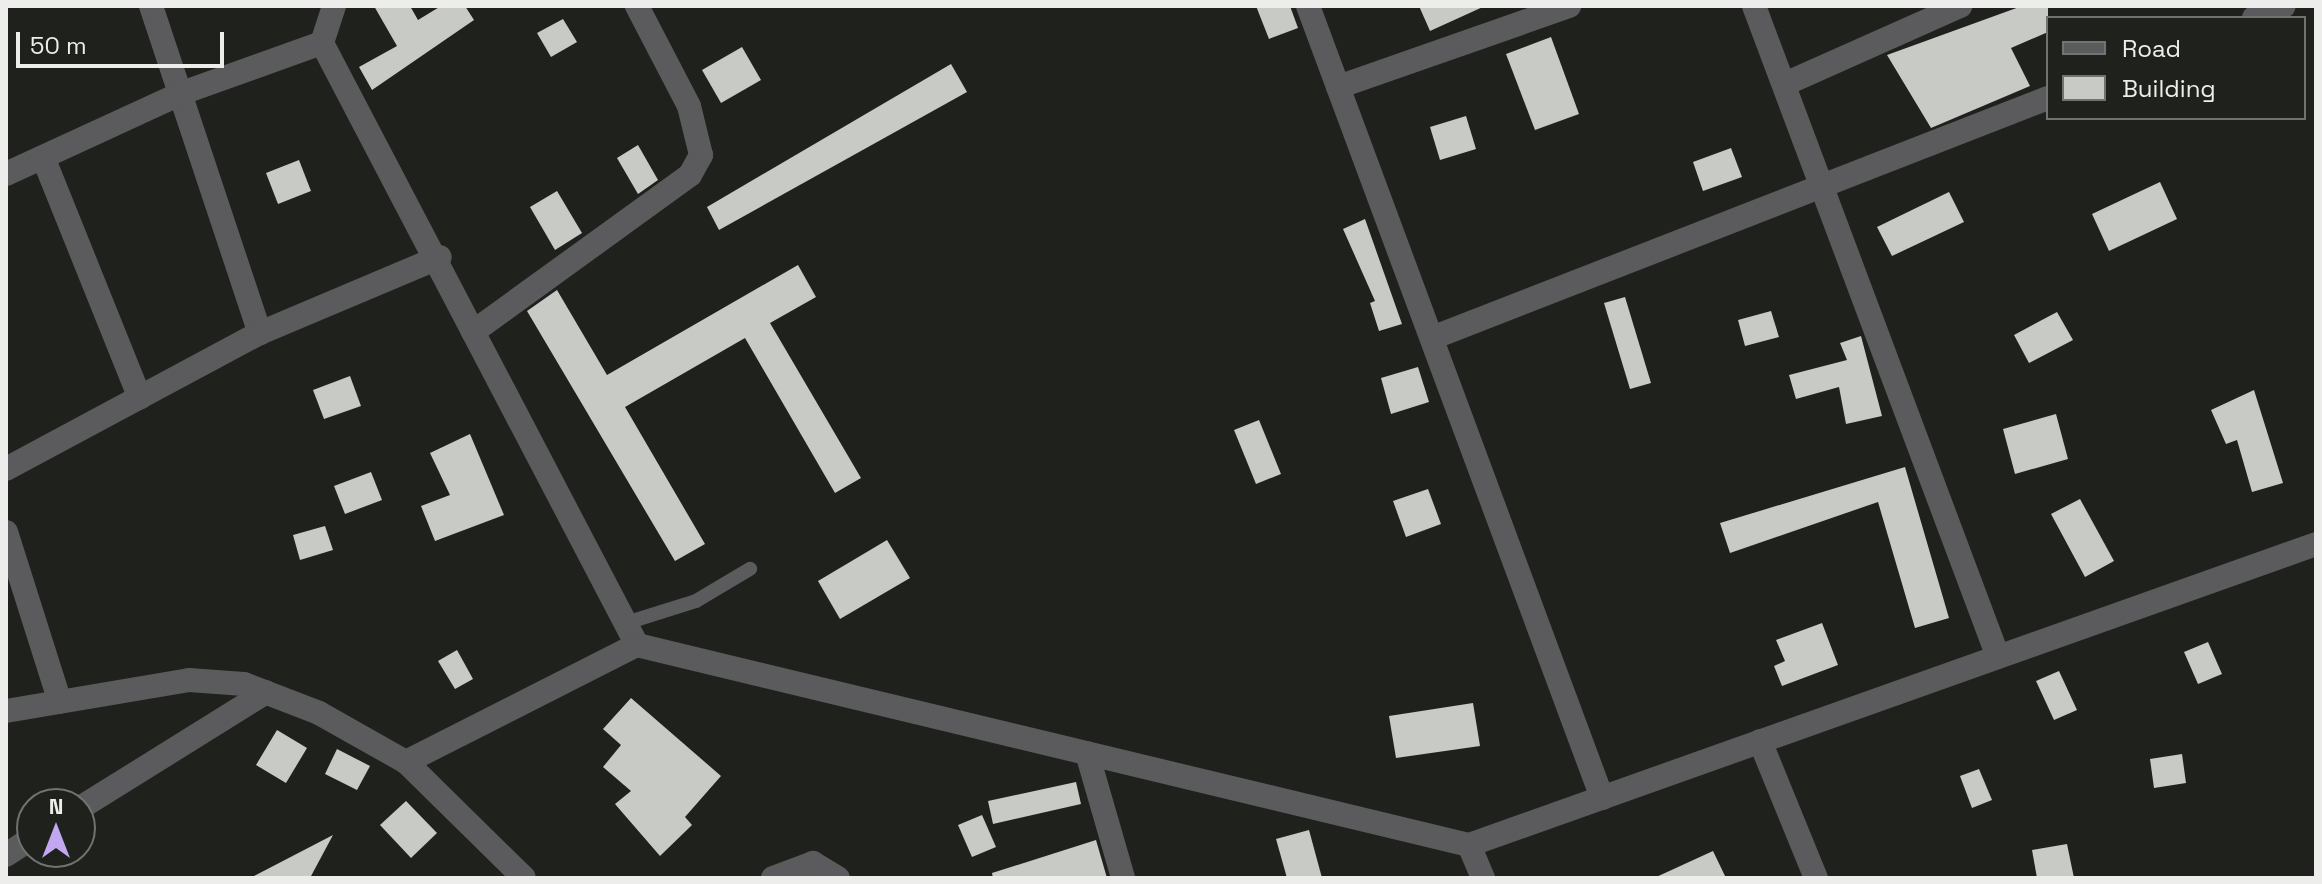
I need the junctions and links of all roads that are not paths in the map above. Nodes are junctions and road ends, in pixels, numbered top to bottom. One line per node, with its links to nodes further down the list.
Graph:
1 (151, 6): 13 (street)
2 (334, 6): 10 (street)
3 (637, 6): 19 (street)
4 (1308, 6): 12 (street)
5 (1569, 6): 12 (street)
6 (1754, 6): 11 (street)
7 (1960, 6): 11 (street)
8 (2284, 6): 9 (street)
9 (2259, 16)
10 (322, 43): 13 (street); 18 (street)
11 (1785, 84): 17 (street)
12 (1338, 87): 21 (street)
13 (182, 93): 15 (street); 20 (street)
14 (2046, 99): 17 (street)
15 (45, 162): 16 (street); 22 (street)
16 (6, 174)
17 (1822, 186): 21 (street); 28 (street)
18 (440, 257): 19 (street); 20 (street)
19 (473, 332): 27 (street)
20 (260, 333): 22 (street)
21 (1432, 338): 36 (street)
22 (140, 398): 23 (street)
23 (6, 469)
24 (6, 532): 30 (street)
25 (2316, 544): 28 (street)
26 (750, 569): 27 (lane)
27 (631, 634): 33 (street); 34 (street)
28 (1998, 657): 32 (street)
29 (266, 692): 30 (street); 34 (street); 35 (street)
30 (60, 702): 31 (street)
31 (6, 711)
32 (1760, 741): 36 (street); 43 (street)
33 (1087, 753): 37 (street); 41 (street)
34 (406, 762): 38 (street)
35 (96, 798)
36 (1602, 798): 37 (street)
37 (1469, 845): 42 (street)
38 (524, 878)
39 (773, 878): 40 (street)
40 (838, 878)
41 (1123, 878)
42 (1483, 878)
43 (1816, 878)

